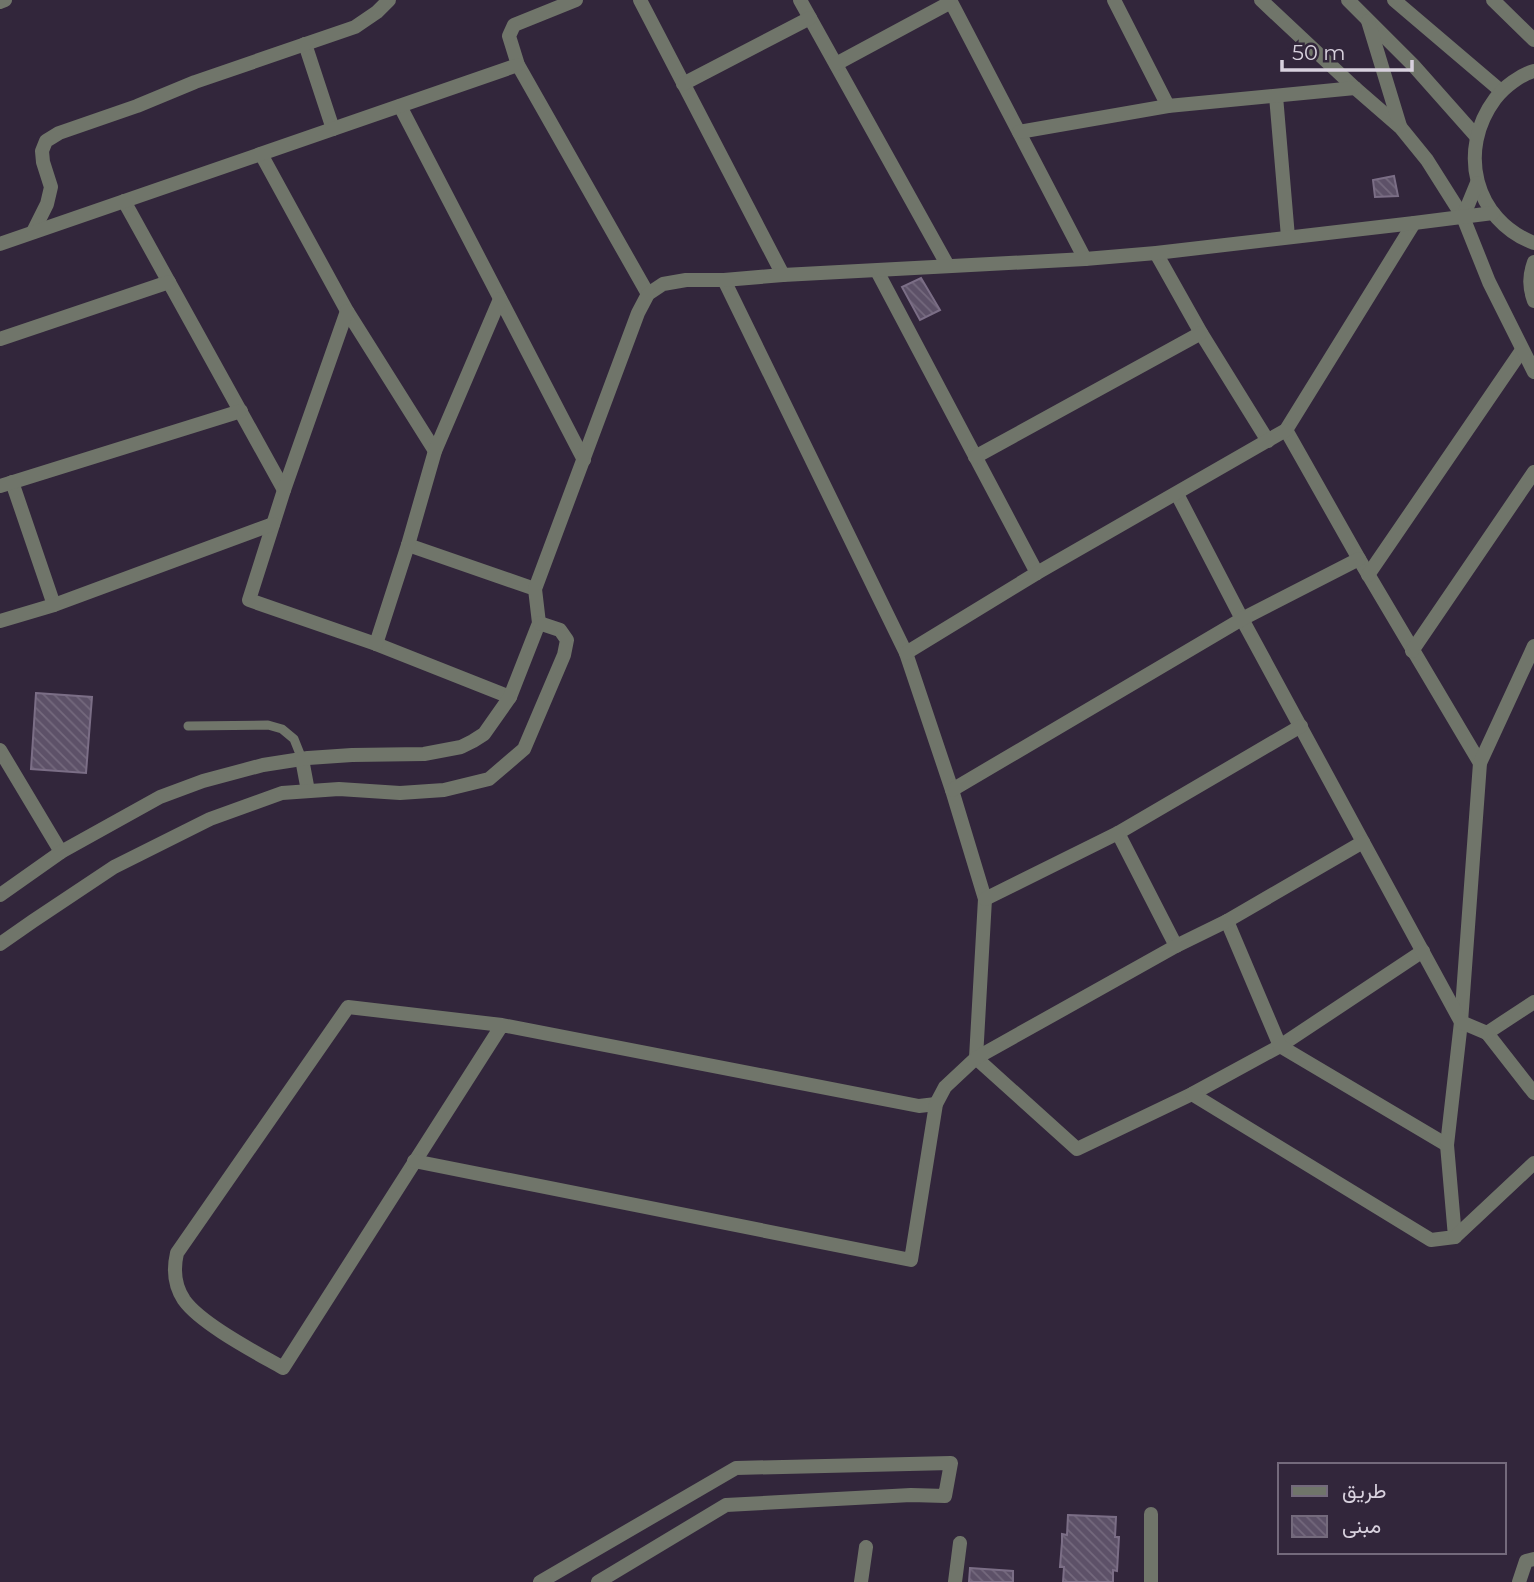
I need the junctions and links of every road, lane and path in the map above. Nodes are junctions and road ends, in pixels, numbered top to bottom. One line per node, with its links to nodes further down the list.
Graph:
1 (389, 0): 16 (street)
2 (576, 0): 18 (street)
3 (640, 0): 20 (street)
4 (800, 0): 11 (street)
5 (1114, 0): 25 (street)
6 (1261, 0): 21 (street)
7 (1348, 0): 13 (street)
8 (1394, 0): 22 (street)
9 (1493, 0): 12 (street)
10 (951, 1): 17 (street); 28 (street)
11 (810, 18): 17 (street); 20 (street)
12 (1512, 18): 14 (street); 15 (street)
13 (1368, 20): 26 (street); 29 (street)
14 (1534, 24)
15 (1534, 40)
16 (305, 44): 27 (street); 36 (street)
17 (836, 64): 43 (street)
18 (518, 65): 24 (street); 48 (street)
19 (1534, 71): 22 (street)
20 (683, 83): 45 (street)
21 (1355, 88): 23 (street); 26 (street)
22 (1501, 91): 29 (street)
23 (1276, 96): 25 (street); 37 (street)
24 (400, 106): 27 (street); 49 (street)
25 (1168, 106): 28 (street)
26 (1401, 128): 34 (street)
27 (333, 129): 30 (street)
28 (1019, 132): 41 (street)
29 (1476, 136): 31 (street)
30 (261, 154): 32 (street); 51 (street)
31 (1477, 183): 33 (street); 34 (street)
32 (124, 201): 36 (street); 47 (street)
33 (1493, 213): 34 (street); 38 (street)
34 (1463, 217): 35 (street); 54 (street)
35 (1414, 223): 37 (street); 57 (street)
36 (33, 232): 39 (street)
37 (1288, 237): 40 (street)
38 (1534, 243)
39 (0, 244)
40 (1156, 253): 41 (street); 52 (street)
41 (1085, 258): 43 (street)
42 (1534, 262): 50 (street)
43 (948, 266): 44 (street)
44 (877, 271): 45 (street); 60 (street)
45 (783, 275): 46 (street)
46 (724, 280): 48 (street); 78 (street)
47 (169, 282): 53 (street); 56 (street)
48 (648, 294): 61 (street)
49 (500, 299): 59 (street); 61 (street)
50 (1534, 301)
51 (347, 312): 59 (street); 64 (street)
52 (1201, 333): 58 (street); 60 (street)
53 (0, 339)
54 (1522, 351): 55 (street); 70 (street)
55 (1534, 372)
56 (241, 411): 63 (street); 64 (street)
57 (1286, 430): 58 (street); 68 (street)
58 (1268, 441): 65 (street)
59 (435, 451): 67 (street)
60 (975, 457): 69 (street)
61 (584, 460): 71 (street)
62 (1534, 472): 77 (street)
63 (6, 484): 72 (street)
64 (284, 490): 66 (street)
65 (1177, 494): 69 (street); 73 (street)
66 (273, 524): 72 (street); 76 (street)
67 (408, 545): 71 (street); 76 (street)
68 (1359, 559): 70 (street); 73 (street)
69 (1037, 573): 78 (street)
70 (1368, 575): 77 (street)
71 (536, 589): 75 (street)
72 (54, 605): 74 (street)
73 (1242, 620): 82 (street); 86 (street)
74 (0, 621)
75 (539, 623): 80 (street); 87 (street)
76 (376, 644): 80 (street)
77 (1412, 651): 85 (street)
78 (906, 653): 86 (street)
79 (1533, 655): 85 (street)
80 (510, 697): 84 (street)
81 (188, 726): 84 (lane)
82 (1301, 726): 88 (street); 89 (street)
83 (0, 750): 90 (street)
84 (302, 759): 87 (street); 90 (street)
85 (1480, 763): 98 (street)
86 (952, 790): 92 (street)
87 (307, 791): 94 (street)
88 (1118, 833): 92 (street); 95 (street)
89 (1363, 842): 93 (street); 96 (street)
90 (61, 852): 91 (street)
91 (0, 895)
92 (985, 899): 102 (street)
93 (1227, 921): 95 (street); 101 (street)
94 (0, 944)
95 (1176, 946): 102 (street)
96 (1423, 951): 98 (street); 101 (street)
97 (1534, 1002): 100 (street)
98 (1461, 1022): 100 (street); 106 (street)
99 (502, 1024): 105 (street); 107 (street); 107 (street)
100 (1487, 1033): 103 (street)
101 (1280, 1046): 104 (street); 106 (street)
102 (976, 1058): 104 (street); 105 (street)
103 (1534, 1093)
104 (1192, 1094): 109 (street)
105 (936, 1104): 107 (street)
106 (1447, 1145): 109 (street)
107 (414, 1161)
108 (1534, 1163): 109 (street)
109 (1455, 1237)
110 (1151, 1514): 118 (street)
111 (960, 1543): 117 (street)
112 (866, 1547): 116 (street)
113 (1534, 1559): 119 (street)
114 (540, 1582): 115 (street)
115 (598, 1582)
116 (861, 1582)
117 (955, 1582)
118 (1151, 1582)
119 (1518, 1582)

